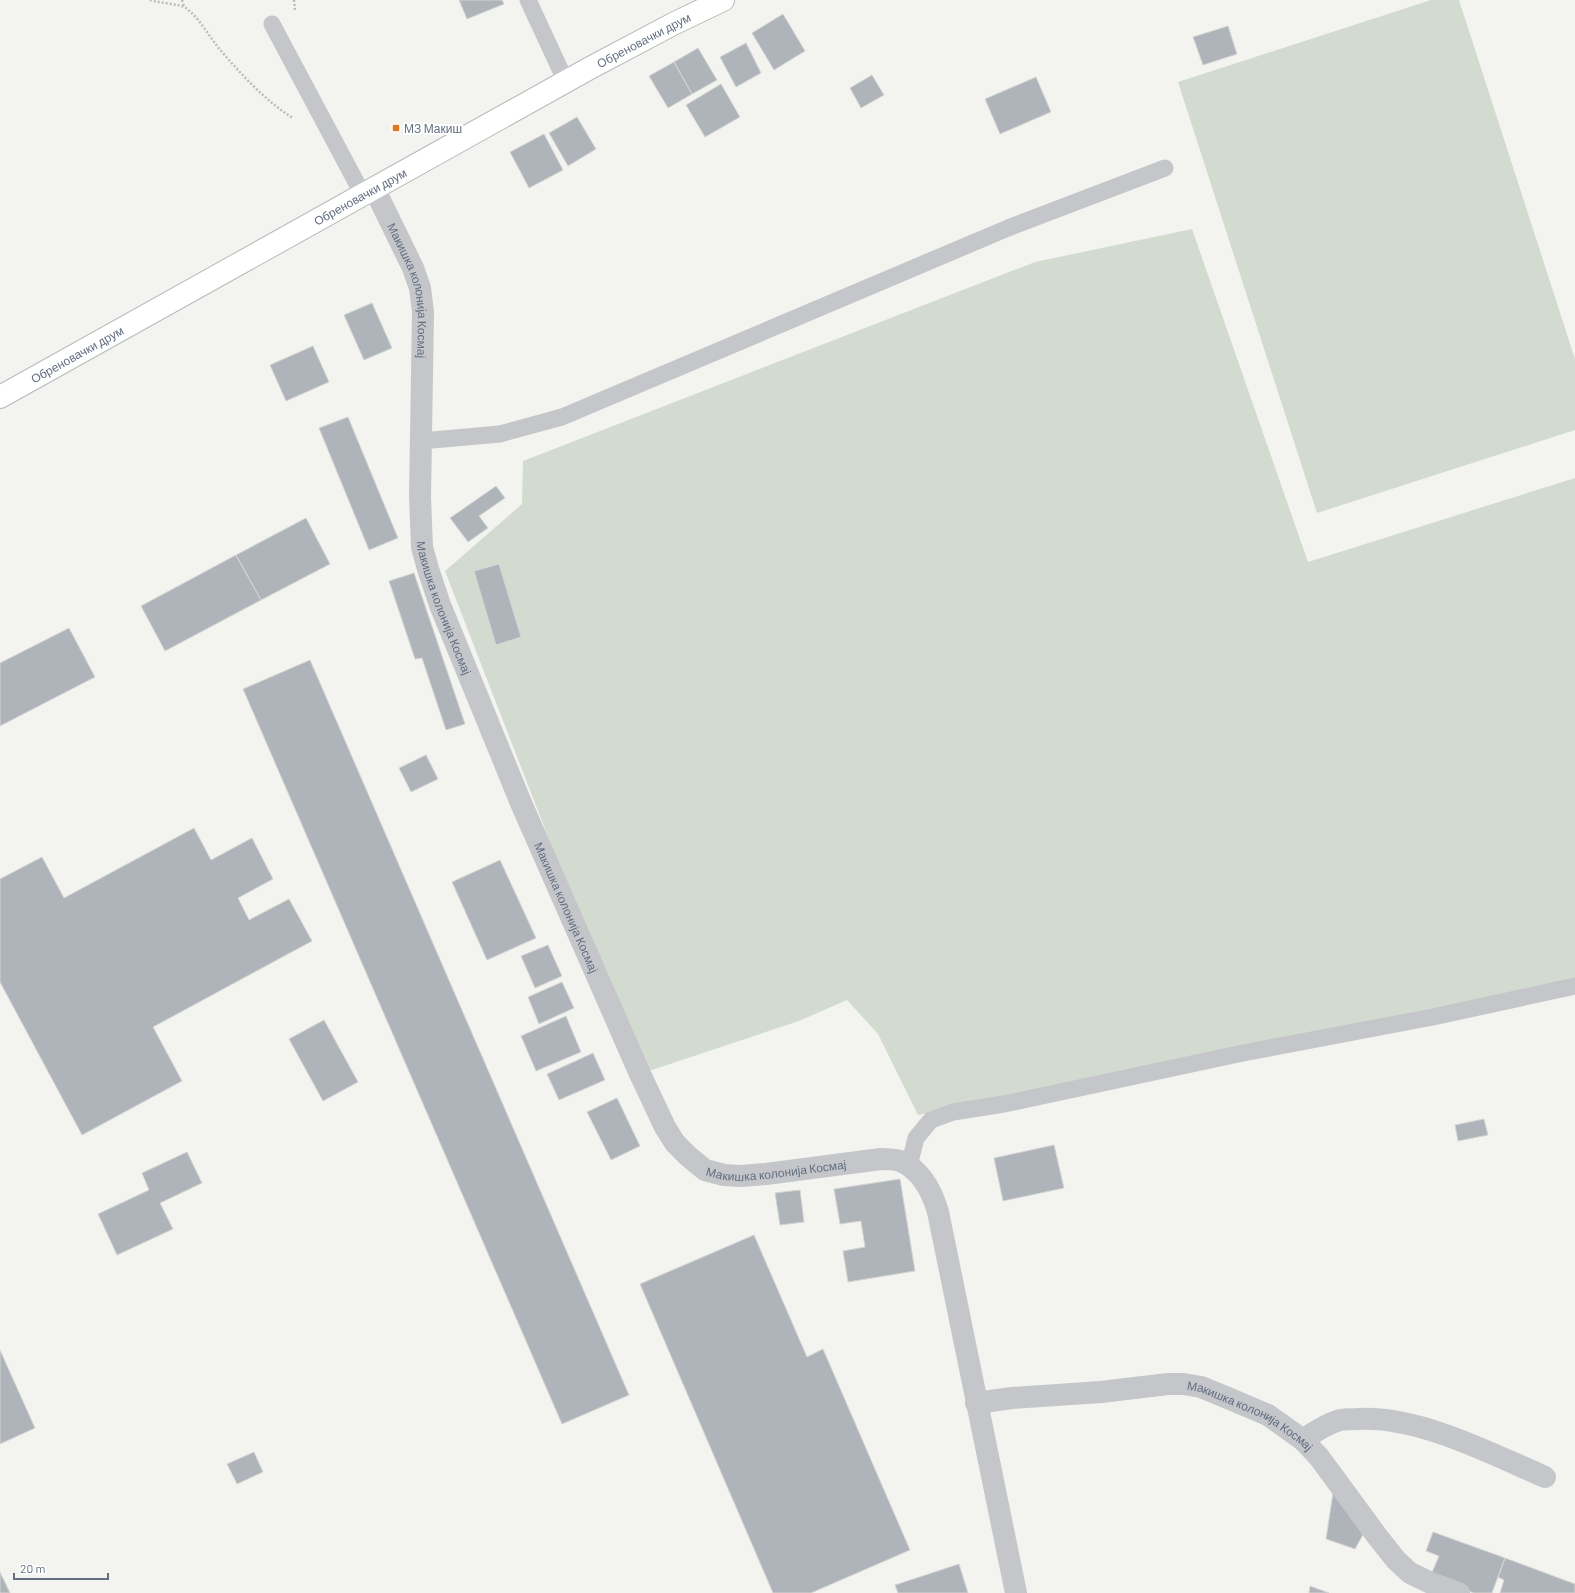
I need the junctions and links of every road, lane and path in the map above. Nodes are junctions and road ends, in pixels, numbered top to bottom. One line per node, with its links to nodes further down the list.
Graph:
1 (150, 0): 5 (path)
2 (182, 0): 5 (path)
3 (528, 0): 7 (lane)
4 (723, 0): 7 (street, Обреновачки друм)
5 (184, 7): 8 (path)
6 (272, 24): 10 (lane)
7 (566, 82): 10 (street, Обреновачки друм)
8 (294, 119)
9 (1165, 168): 12 (lane)
10 (368, 192): 11 (street, Обреновачки друм); 12 (street, Макишка колонија Космај)
11 (0, 397)
12 (421, 441): 14 (street, Макишка колонија Космај)
13 (1575, 986): 14 (lane)
14 (909, 1166): 15 (street, Макишка колонија Космај)
15 (976, 1403): 16 (street, Макишка колонија Космај); 18 (street, Макишка колонија Космај)
16 (1303, 1440): 17 (street); 19 (street, Макишка колонија Космај)
17 (1545, 1477)
18 (1016, 1593)
19 (1459, 1593)

